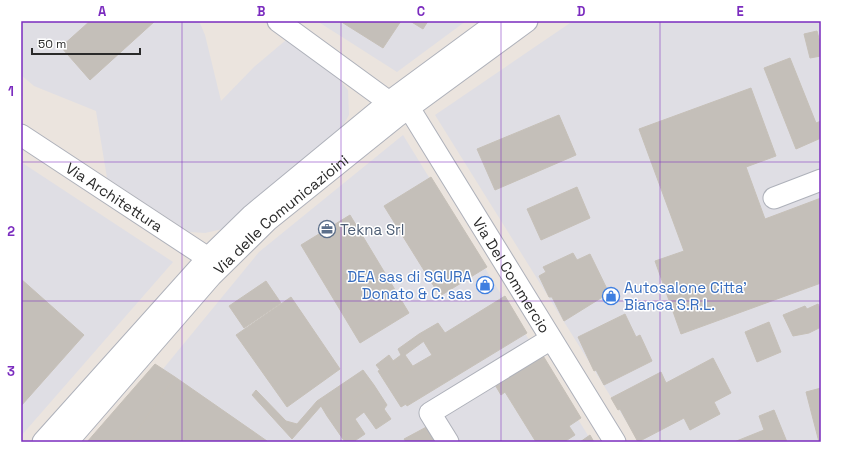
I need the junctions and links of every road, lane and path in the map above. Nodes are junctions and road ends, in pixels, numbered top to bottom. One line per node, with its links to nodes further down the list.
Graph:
1 (278, 21): 4 (street)
2 (500, 21): 4 (street, Via delle Comunicazioini)
3 (527, 21): 5 (street, Via delle Comunicazioini)
4 (389, 102): 9 (street, Via delle Comunicazioini)
5 (409, 108): 10 (street, Via Del Commercio); 12 (street, Via delle Comunicazioini)
6 (21, 135): 9 (street, Via Architettura)
7 (821, 180): 8 (street)
8 (774, 198)
9 (208, 258): 11 (street, Via delle Comunicazioini)
10 (551, 339): 13 (street); 14 (street, Via Del Commercio)
11 (43, 442)
12 (67, 442)
13 (448, 442)
14 (614, 442)

